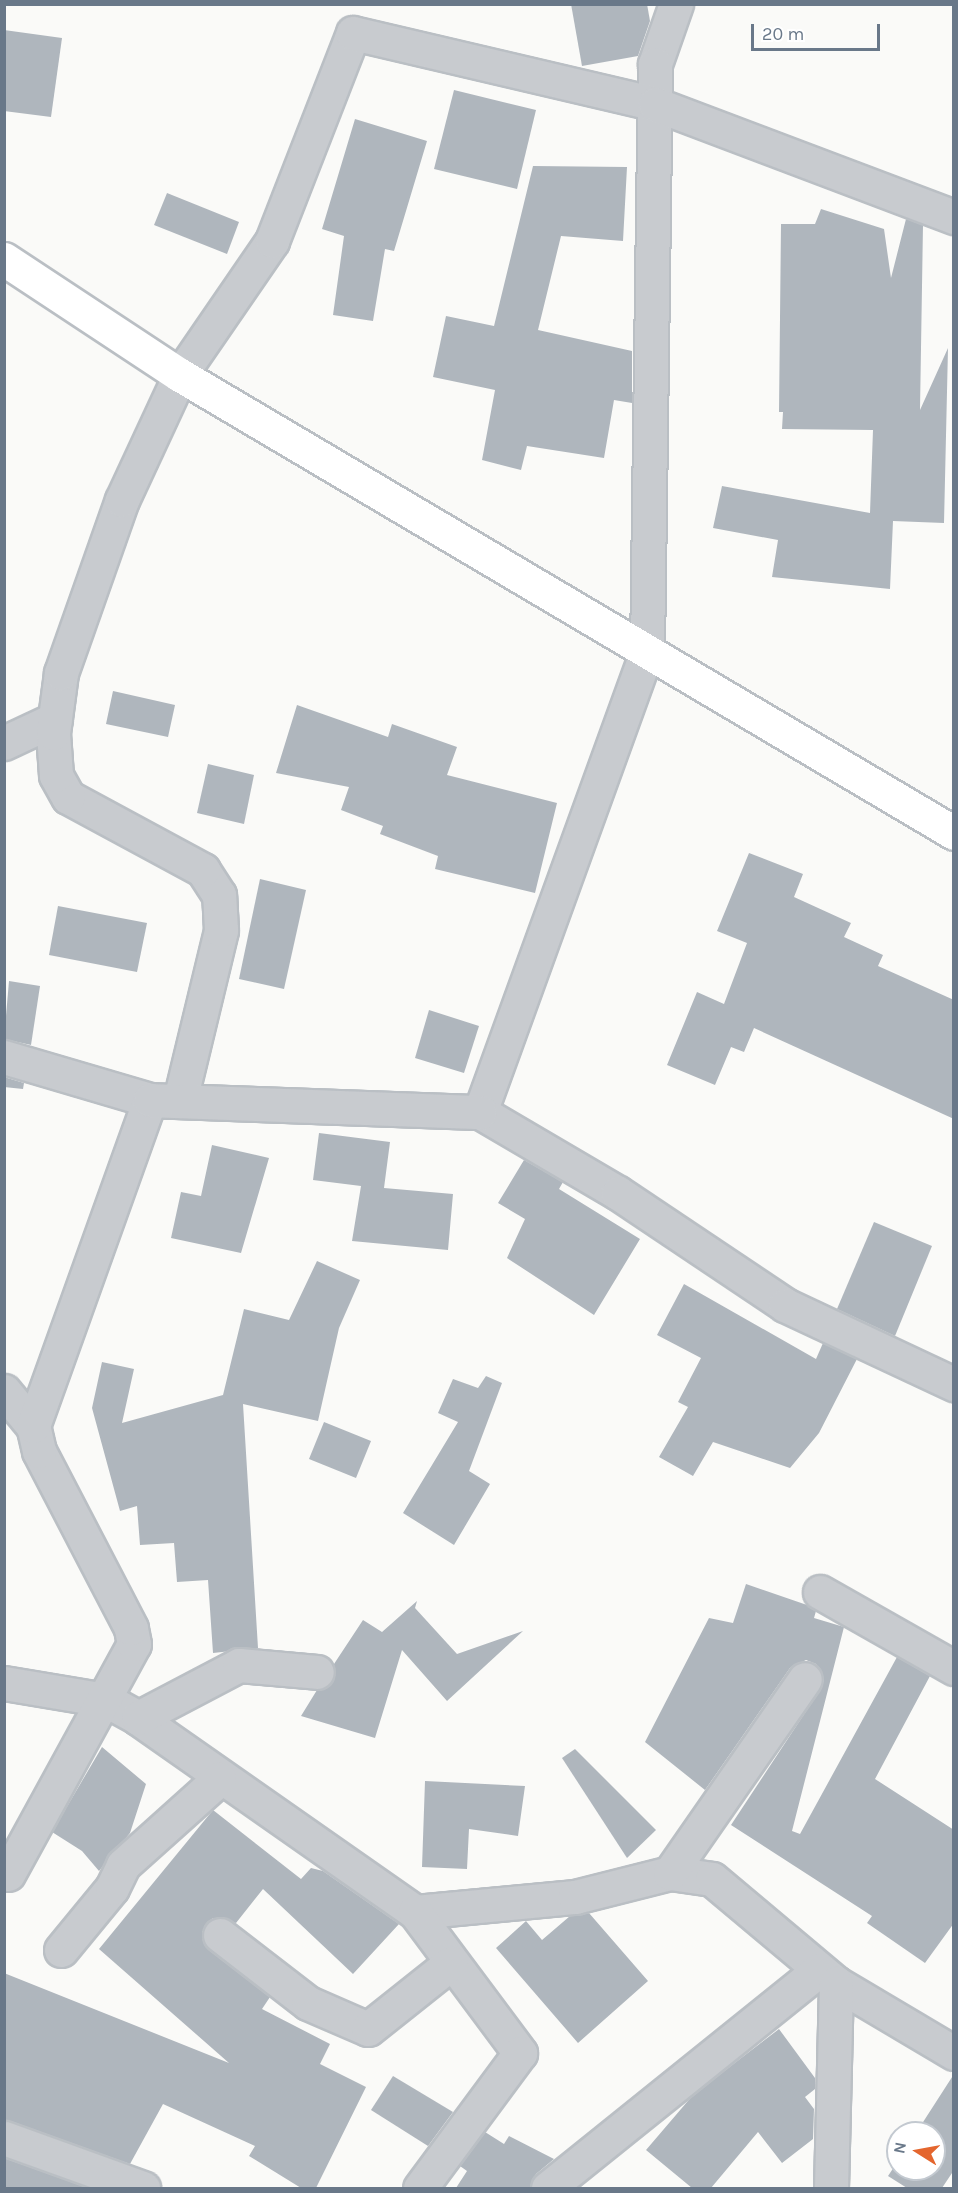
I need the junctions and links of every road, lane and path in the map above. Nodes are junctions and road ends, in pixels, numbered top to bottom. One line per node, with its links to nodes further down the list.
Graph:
1 (675, 4): 2 (street)
2 (655, 104): 3 (street); 5 (street); 6 (street)
3 (954, 217)
4 (4, 259): 5 (main road)
5 (180, 375): 6 (main road); 7 (street)
6 (647, 651): 9 (main road); 12 (street)
7 (55, 719): 8 (street); 11 (street)
8 (4, 743)
9 (954, 833)
10 (4, 1057): 11 (street)
11 (165, 1100): 12 (street); 15 (street)
12 (480, 1112): 13 (street)
13 (954, 1384)
14 (4, 1391): 15 (street)
15 (33, 1426): 21 (street)
16 (820, 1592): 17 (street)
17 (954, 1668)
18 (317, 1672): 22 (street)
19 (805, 1679): 24 (street)
20 (4, 1683): 21 (street)
21 (106, 1700): 22 (street); 25 (street)
22 (138, 1718): 23 (street)
23 (219, 1779): 26 (street); 28 (street)
24 (670, 1873): 26 (street); 30 (street)
25 (8, 1874)
26 (415, 1912): 29 (street)
27 (220, 1935): 29 (street)
28 (61, 1950)
29 (451, 1963): 34 (street)
30 (827, 1976): 31 (street); 35 (street); 36 (street)
31 (954, 2053)
32 (4, 2138): 33 (street)
33 (143, 2188)
34 (420, 2188)
35 (548, 2188)
36 (831, 2188)

